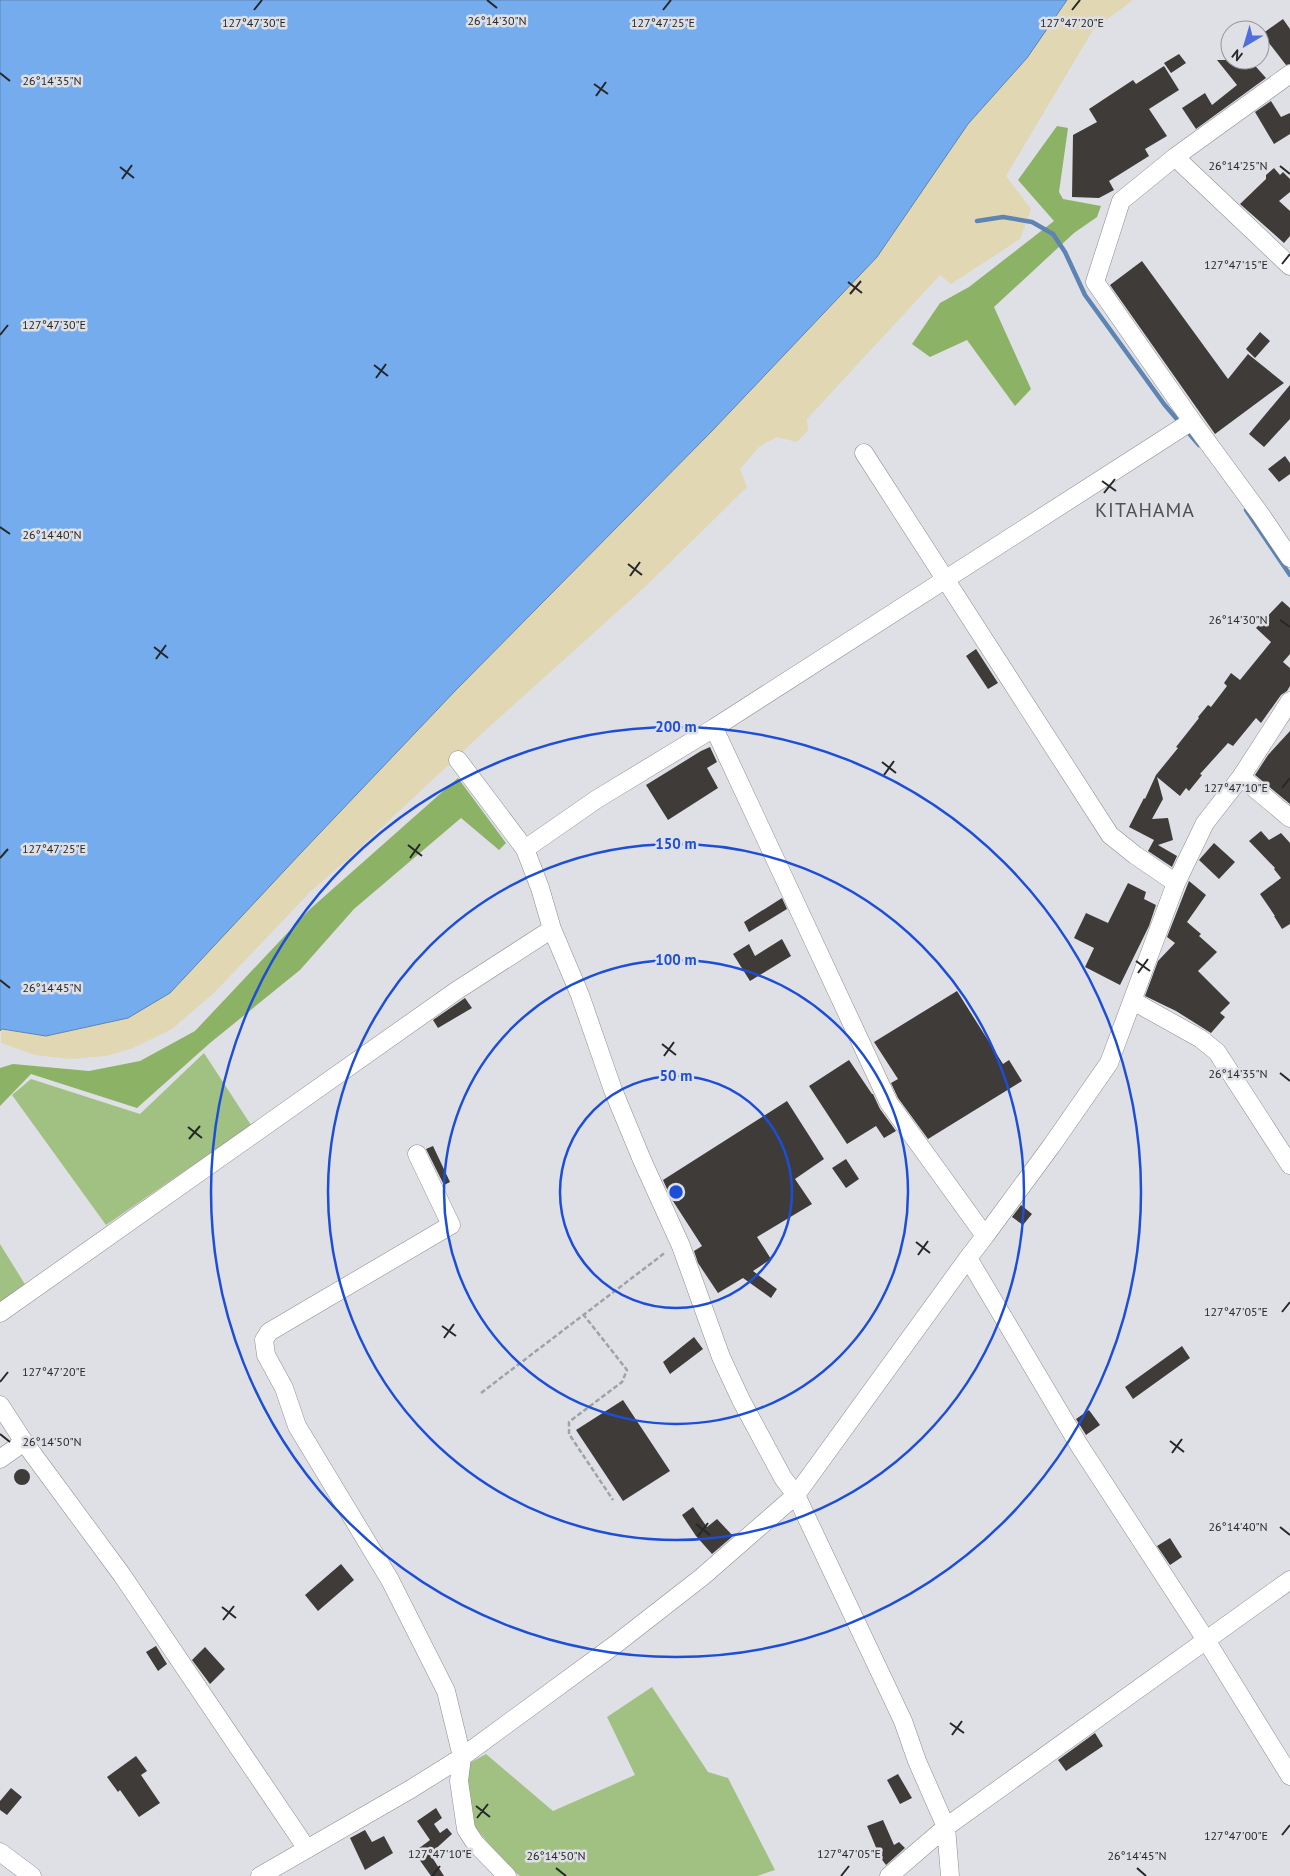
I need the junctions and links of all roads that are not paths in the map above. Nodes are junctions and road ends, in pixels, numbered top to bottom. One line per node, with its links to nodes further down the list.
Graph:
1 (1290, 74): 2 (street)
2 (1175, 157): 3 (street); 4 (street)
3 (1290, 266)
4 (1188, 424): 6 (street); 7 (street)
5 (864, 453): 7 (street)
6 (1290, 558)
7 (945, 580): 9 (street); 14 (street)
8 (1290, 701): 11 (street)
9 (714, 728): 13 (street); 19 (street)
10 (458, 760): 13 (street)
11 (1241, 777): 12 (street); 14 (street)
12 (1290, 818)
13 (525, 849): 15 (street)
14 (1176, 883): 16 (street)
15 (552, 929): 21 (street); 25 (street)
16 (1133, 1001): 18 (street); 19 (street)
17 (417, 1154): 28 (street)
18 (1290, 1165)
19 (985, 1236): 20 (street)
20 (968, 1258): 25 (street); 27 (street)
21 (0, 1313)
22 (0, 1405): 23 (street)
23 (24, 1442): 24 (street); 31 (street)
24 (0, 1459)
25 (796, 1495): 28 (street); 30 (street)
26 (1290, 1580): 27 (street)
27 (1206, 1640): 29 (street); 30 (street)
28 (462, 1757): 31 (street); 35 (street)
29 (1290, 1776)
30 (946, 1827): 36 (street); 37 (street)
31 (306, 1849): 34 (street)
32 (0, 1852): 33 (street)
33 (32, 1876)
34 (260, 1876)
35 (507, 1876)
36 (889, 1876)
37 (950, 1876)

